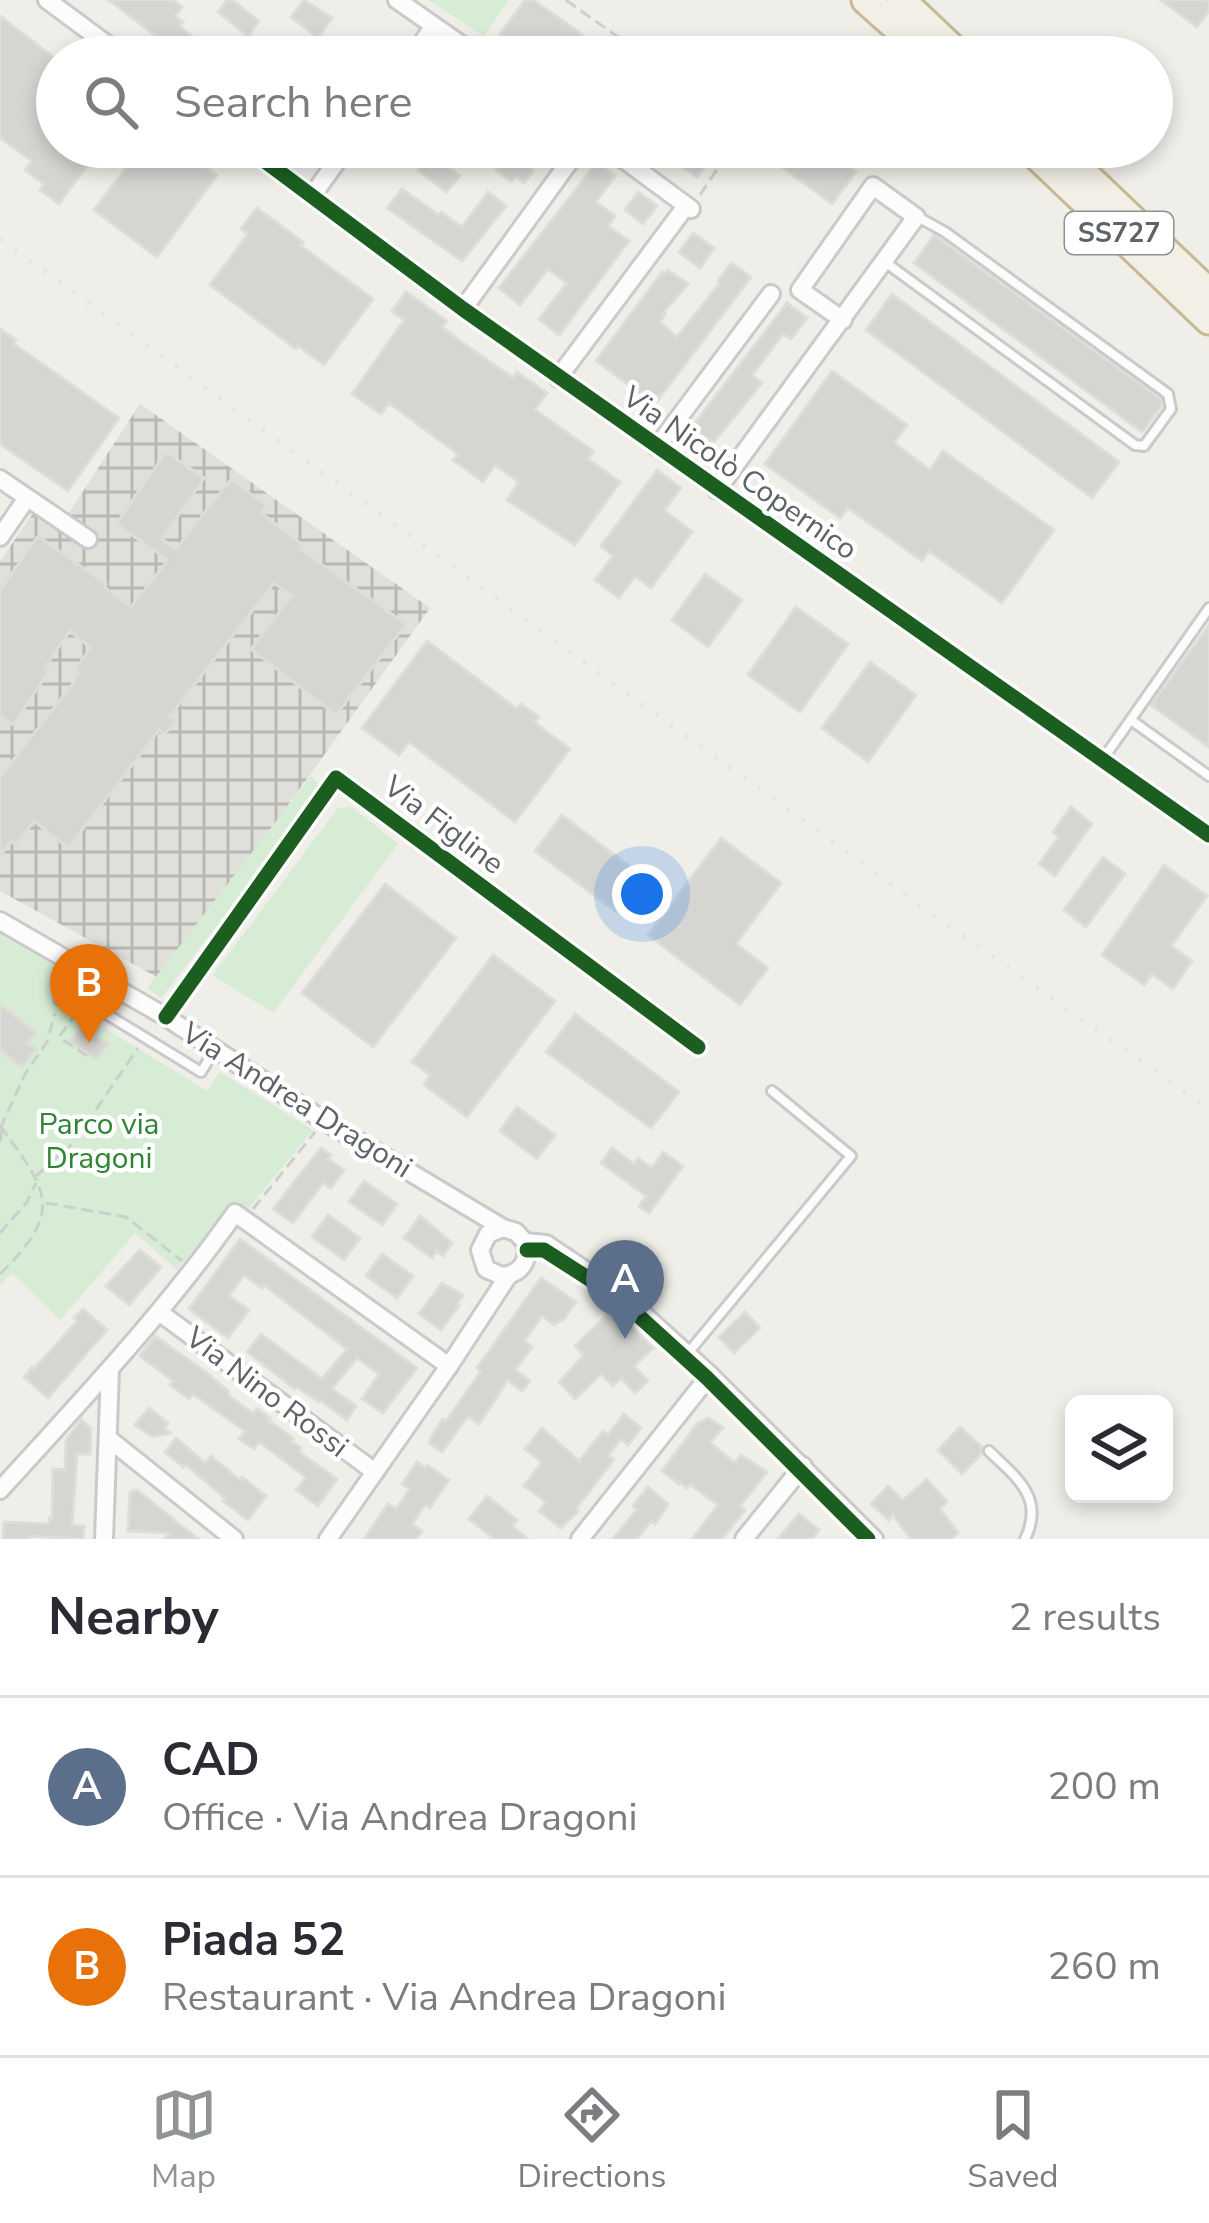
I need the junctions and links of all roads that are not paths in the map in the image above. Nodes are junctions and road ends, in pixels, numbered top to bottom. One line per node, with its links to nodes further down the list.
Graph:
1 (47, 0): 6 (street)
2 (398, 0): 5 (street)
3 (866, 0): 9 (highway)
4 (901, 0): 10 (highway)
5 (434, 26): 7 (street); 8 (street)
6 (96, 36)
7 (427, 36)
8 (449, 36)
9 (906, 36)
10 (939, 36)
11 (274, 168): 17 (street, Via Nicolò Copernico)
12 (332, 168): 17 (street)
13 (565, 168): 22 (street)
14 (635, 168): 25 (street)
15 (1050, 168): 24 (highway, SS727)
16 (1078, 168): 20 (highway, SS727)
17 (312, 196): 22 (street, Via Nicolò Copernico)
18 (916, 217): 19 (street); 19 (lane); 23 (street)
19 (884, 262): 23 (street)
20 (1209, 293)
21 (771, 294): 26 (street)
22 (463, 309): 25 (street, Via Nicolò Copernico)
23 (843, 320): 28 (street)
24 (1209, 320)
25 (558, 378): 26 (street, Via Nicolò Copernico)
26 (658, 447): 28 (street, Via Nicolò Copernico)
27 (0, 478): 29 (street)
28 (717, 490): 34 (street, Via Nicolò Copernico)
29 (27, 498): 30 (street); 31 (street)
30 (0, 537)
31 (88, 539)
32 (1209, 608): 33 (lane)
33 (1131, 720): 34 (lane); 35 (lane)
34 (1102, 760): 36 (street, Via Nicolò Copernico)
35 (1209, 776)
36 (1209, 836)
37 (0, 921): 38 (street, Via Andrea Dragoni)
38 (77, 966): 39 (street, Via Andrea Dragoni); 40 (lane)
39 (96, 978): 41 (lane); 43 (street, Via Andrea Dragoni)
40 (63, 988): 41 (lane); 42 (lane)
41 (82, 999): 45 (lane)
42 (58, 1000)
43 (166, 1017): 44 (street, Via Figline); 45 (street, Via Andrea Dragoni)
44 (698, 1047)
45 (214, 1051): 47 (street, Via Andrea Dragoni)
46 (772, 1091): 55 (lane)
47 (470, 1209): 48 (street, Via Andrea Dragoni); 49 (street)
48 (503, 1228): 49 (street); 50 (street)
49 (484, 1238): 51 (street)
50 (525, 1242): 52 (street); 55 (street)
51 (486, 1269): 52 (street); 53 (street)
52 (508, 1276): 53 (street)
53 (491, 1304): 56 (street)
54 (159, 1312): 56 (street); 57 (street); 62 (street, Via Nino Rossi)
55 (687, 1354): 58 (street)
56 (449, 1366): 62 (street)
57 (110, 1370): 59 (street); 63 (street)
58 (710, 1375): 61 (street); 67 (street)
59 (109, 1439): 64 (street); 65 (street)
60 (989, 1451): 70 (lane)
61 (802, 1466): 68 (street); 69 (street)
62 (375, 1472): 66 (street)
63 (0, 1490)
64 (104, 1539)
65 (234, 1539)
66 (328, 1539)
67 (580, 1539)
68 (744, 1539)
69 (874, 1539)
70 (1025, 1539)

